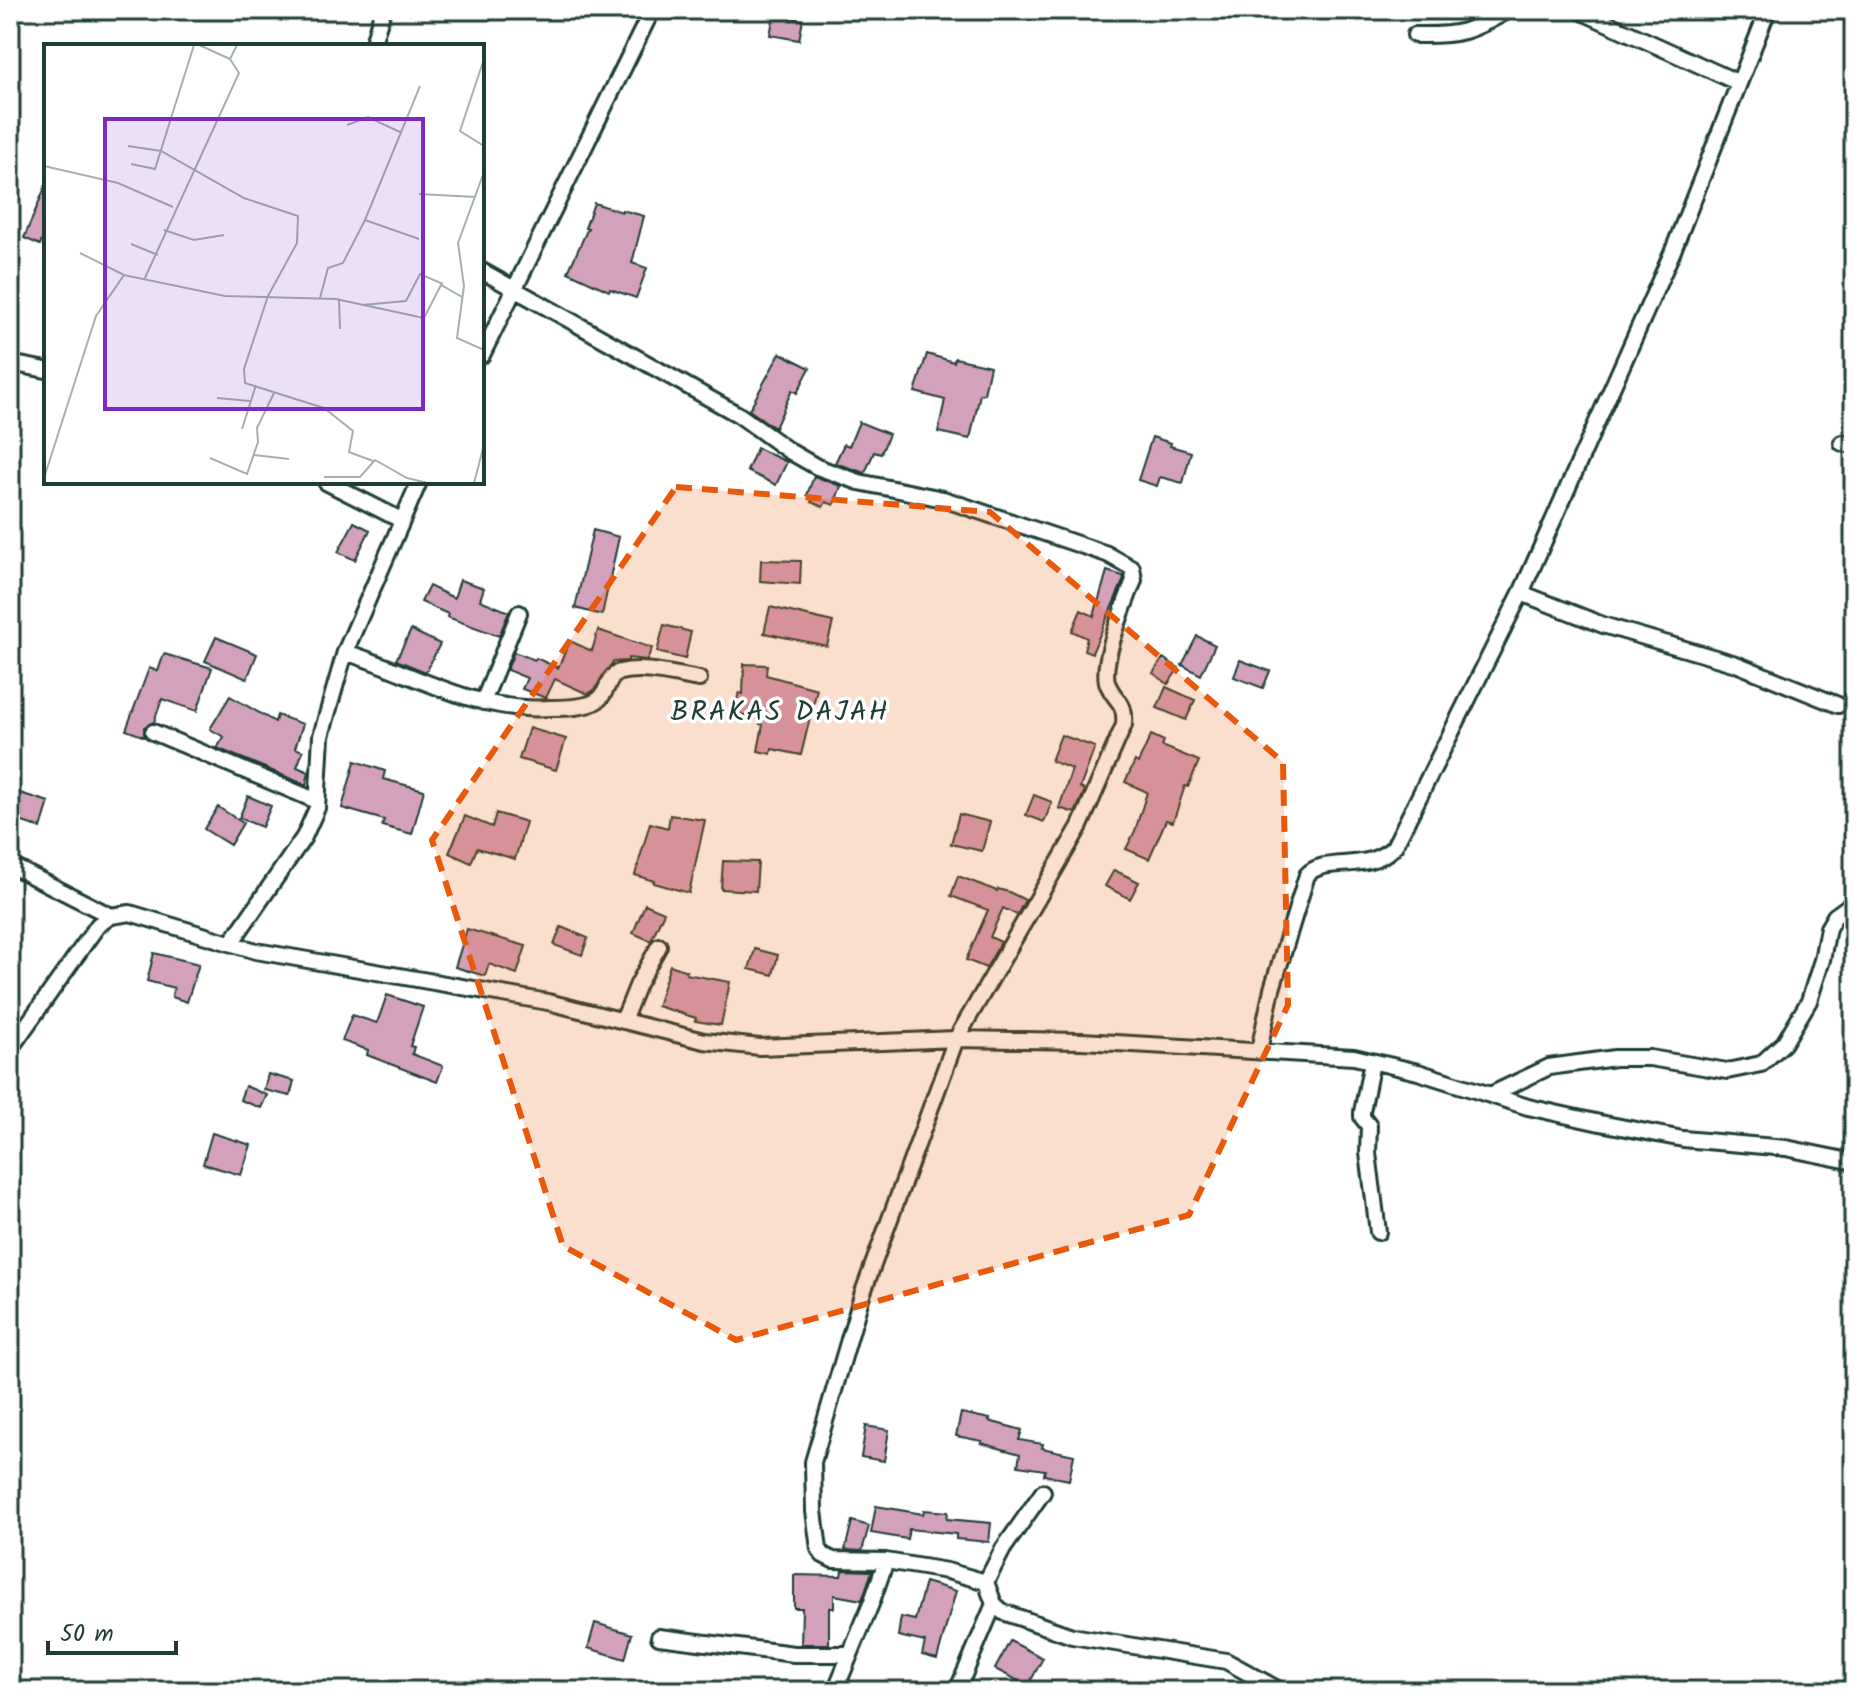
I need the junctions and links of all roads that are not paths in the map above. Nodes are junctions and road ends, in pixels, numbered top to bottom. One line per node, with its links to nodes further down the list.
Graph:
1 (383, 10): 7 (street)
2 (652, 10): 10 (street)
3 (1509, 10): 6 (street)
4 (1578, 10): 8 (street)
5 (1768, 10): 8 (street)
6 (1415, 35)
7 (373, 44)
8 (1739, 83): 17 (street)
9 (484, 272): 10 (street)
10 (515, 288): 11 (street); 31 (street)
11 (484, 351)
12 (10, 363): 13 (street)
13 (44, 370)
14 (330, 484): 16 (street)
15 (418, 484): 16 (street)
16 (401, 520): 19 (street)
17 (1521, 593): 22 (street); 33 (street)
18 (519, 613): 21 (street)
19 (345, 652): 21 (street); 24 (street)
20 (699, 679): 21 (street)
21 (483, 702)
22 (1838, 705)
23 (153, 732): 24 (street)
24 (317, 801): 28 (street)
25 (10, 865): 27 (street)
26 (1854, 906): 35 (street)
27 (111, 916): 28 (street); 32 (street)
28 (231, 943): 30 (street)
29 (659, 946): 30 (street)
30 (623, 1021): 31 (street)
31 (956, 1039): 33 (street); 39 (street)
32 (10, 1049)
33 (1259, 1050): 34 (street)
34 (1372, 1062): 35 (street); 37 (street)
35 (1490, 1095): 36 (street)
36 (1854, 1162)
37 (1378, 1232)
38 (1043, 1492): 40 (street)
39 (886, 1561): 40 (street); 43 (street)
40 (986, 1582): 41 (street)
41 (994, 1604): 45 (street); 46 (street)
42 (659, 1637): 43 (street)
43 (850, 1654): 44 (street)
44 (835, 1691)
45 (957, 1691)
46 (1281, 1691)

